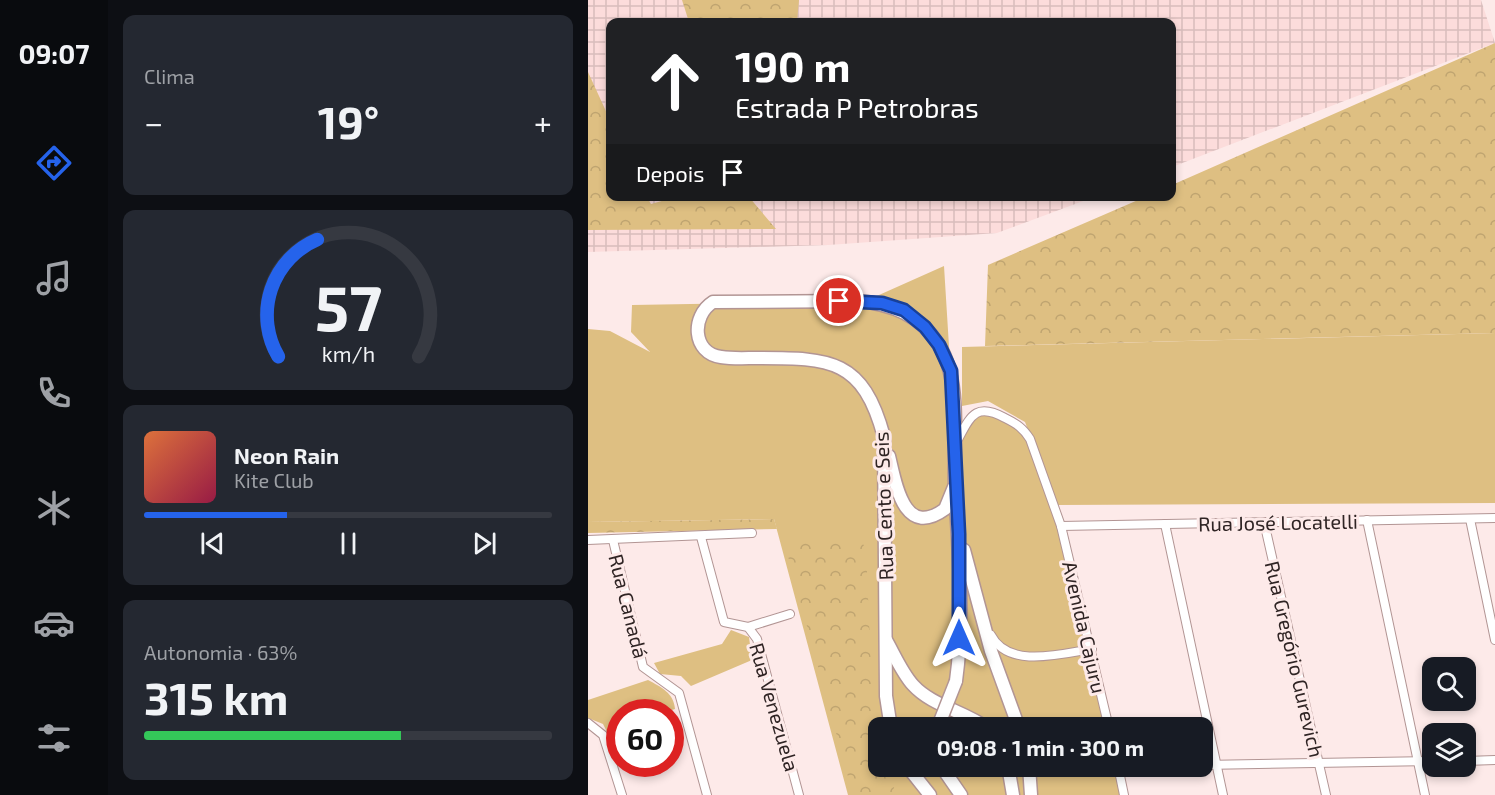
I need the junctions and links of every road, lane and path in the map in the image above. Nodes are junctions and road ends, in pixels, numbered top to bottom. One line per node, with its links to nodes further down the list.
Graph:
1 (884, 438): 2 (main road, Rua Cento e Seis); 3 (main road); 18 (main road, Rua Cento e Seis)
2 (956, 444): 3 (main road); 9 (street, Avenida Cajuru)
3 (955, 484): 11 (main road)
4 (1495, 518): 5 (street, Rua José Locatelli)
5 (1470, 519): 6 (street, Rua José Locatelli); 19 (street)
6 (1367, 520): 7 (street, Rua José Locatelli); 29 (street)
7 (1264, 522): 8 (street, Rua José Locatelli); 31 (street, Rua Gregório Gurevich)
8 (1165, 524): 9 (street, Rua José Locatelli); 32 (street)
9 (1061, 526): 20 (street, Avenida Cajuru)
10 (752, 534): 12 (street)
11 (959, 534): 16 (main road); 22 (main road, bridge)
12 (701, 537): 14 (street); 17 (street, Rua Venezuela)
13 (588, 540): 14 (street)
14 (613, 540): 39 (street, Rua Canadá)
15 (790, 614): 17 (street)
16 (981, 615): 20 (street); 24 (main road)
17 (748, 627): 40 (street, Rua Venezuela)
18 (886, 639): 21 (main road, Rua Cento e Seis); 23 (main road)
19 (1495, 640)
20 (1092, 649): 25 (street, Avenida Cajuru)
21 (889, 717)
22 (942, 717)
23 (966, 717)
24 (1015, 717)
25 (1107, 717)
26 (588, 723): 38 (street)
27 (1476, 760): 28 (street)
28 (1495, 760)
29 (1418, 762): 30 (street); 31 (street); 48 (street)
30 (1422, 762)
31 (1319, 763): 32 (street); 47 (street, Rua Gregório Gurevich)
32 (1216, 765): 46 (street)
33 (916, 777): 41 (main road)
34 (949, 777): 42 (main road)
35 (1010, 777): 43 (main road)
36 (1030, 777): 44 (main road)
37 (1120, 777): 45 (street)
38 (622, 795)
39 (707, 795)
40 (799, 795)
41 (930, 795)
42 (961, 795)
43 (1013, 795)
44 (1031, 795)
45 (1124, 795)
46 (1223, 795)
47 (1326, 795)
48 (1425, 795)

